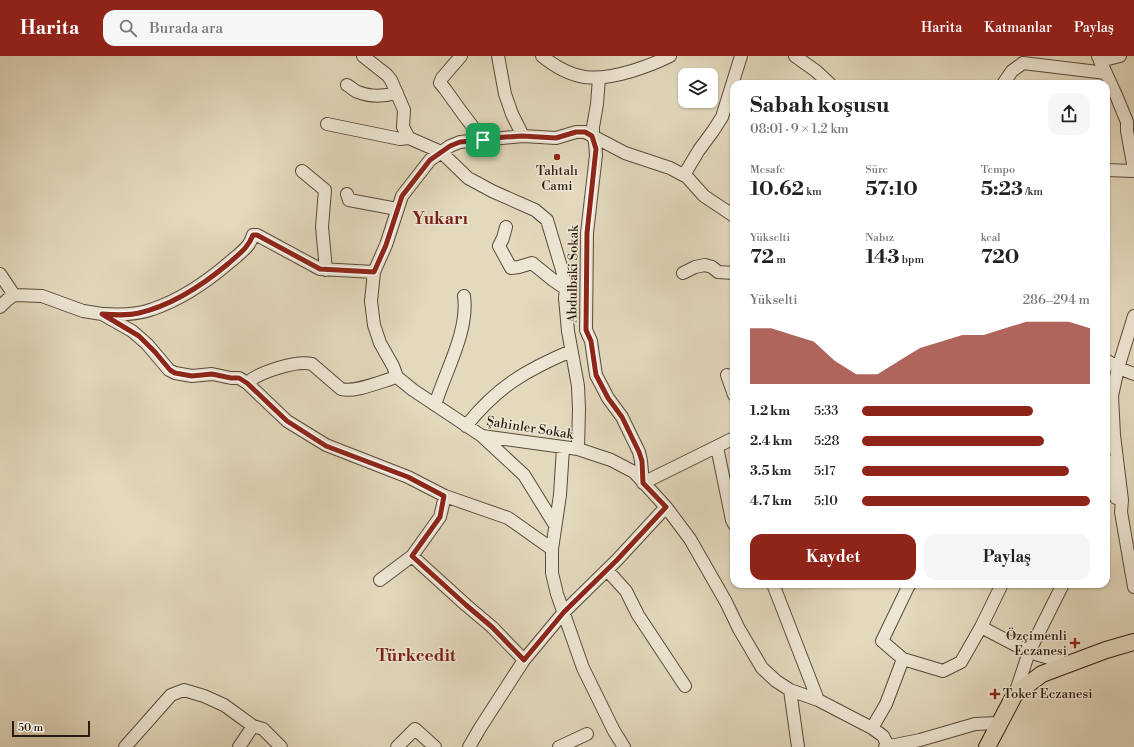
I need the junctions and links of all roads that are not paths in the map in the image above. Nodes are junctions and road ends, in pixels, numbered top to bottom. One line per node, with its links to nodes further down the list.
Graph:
1 (363, 56): 20 (street)
2 (462, 56): 26 (street)
3 (498, 56): 23 (street)
4 (542, 56): 12 (street)
5 (670, 56): 12 (street)
6 (741, 56): 13 (street)
7 (795, 56): 14 (street)
8 (1120, 56): 9 (street)
9 (1099, 59): 11 (street)
10 (1020, 60): 11 (street); 15 (street)
11 (1106, 73): 16 (street)
12 (599, 78): 24 (street, Abdulbaki Sokak)
13 (734, 80)
14 (826, 80)
15 (1006, 80)
16 (1109, 80)
17 (1110, 82): 21 (street)
18 (347, 85): 20 (street)
19 (730, 91): 31 (street)
20 (397, 93): 25 (street)
21 (1130, 122): 29 (street)
22 (327, 124): 25 (street)
23 (522, 136): 24 (street); 26 (street)
24 (592, 136): 31 (street); 47 (street, Abdulbaki Sokak)
25 (409, 138): 27 (street)
26 (483, 140): 27 (street)
27 (441, 152): 33 (street); 41 (street)
28 (1110, 170): 29 (street)
29 (1134, 170)
30 (302, 171): 36 (street)
31 (684, 176): 34 (street)
32 (347, 194): 33 (street)
33 (397, 209): 37 (street)
34 (730, 213)
35 (506, 227): 41 (street)
36 (326, 270): 37 (street); 45 (street)
37 (374, 272): 54 (street)
38 (684, 273): 39 (street)
39 (730, 273)
40 (0, 274): 42 (street)
41 (566, 289): 48 (street)
42 (14, 294): 44 (street); 45 (street)
43 (464, 296): 57 (street)
44 (0, 307)
45 (102, 314): 55 (street)
46 (1134, 316): 51 (street)
47 (586, 330): 48 (street); 65 (street, Abdulbaki Sokak)
48 (568, 332): 49 (street)
49 (571, 351): 58 (street); 63 (street)
50 (1110, 363): 51 (street)
51 (1118, 368): 52 (street); 64 (street)
52 (1134, 374)
53 (727, 376): 56 (street)
54 (397, 377): 55 (street); 57 (street, Şahinler Sokak)
55 (247, 383): 67 (street)
56 (730, 384)
57 (435, 405): 58 (street, Şahinler Sokak)
58 (466, 426): 59 (street, Şahinler Sokak)
59 (482, 436): 62 (street, Şahinler Sokak); 71 (street)
60 (730, 440): 61 (street)
61 (716, 447): 65 (street); 69 (street)
62 (563, 448): 63 (street, Şahinler Sokak); 71 (street)
63 (578, 449): 65 (street, Şahinler Sokak)
64 (1119, 477): 66 (street); 70 (street)
65 (643, 483): 68 (street, Şahinler Sokak)
66 (1110, 486): 70 (street)
67 (444, 496): 72 (street); 73 (street)
68 (666, 507): 74 (street); 89 (street, Şahinler Sokak)
69 (730, 511)
70 (1121, 512): 76 (street)
71 (555, 525): 72 (street)
72 (552, 549): 81 (street)
73 (412, 556): 75 (street); 86 (street)
74 (607, 570): 81 (street); 88 (street)
75 (380, 580)
76 (1134, 583)
77 (775, 588): 91 (street)
78 (908, 588): 85 (street)
79 (1000, 588): 82 (street)
80 (1061, 588): 84 (street)
81 (564, 612): 86 (street); 103 (street)
82 (980, 627): 84 (street); 85 (street)
83 (1133, 644): 87 (main road)
84 (1029, 652): 87 (street); 90 (street)
85 (903, 659): 94 (street)
86 (524, 660): 101 (street)
87 (1069, 664): 90 (main road)
88 (685, 686)
89 (790, 690): 91 (street, Şahinler Sokak); 104 (street)
90 (1016, 694): 92 (main road)
91 (818, 700): 94 (street, Şahinler Sokak)
92 (999, 723): 105 (street); 106 (main road)
93 (253, 726): 96 (street); 97 (street); 98 (street)
94 (872, 728): 105 (street, Şahinler Sokak)
95 (588, 734): 102 (street)
96 (125, 747)
97 (239, 747)
98 (281, 747)
99 (397, 747): 100 (street)
100 (434, 747)
101 (469, 747)
102 (559, 747)
103 (624, 747)
104 (798, 747)
105 (887, 747)
106 (987, 747)

